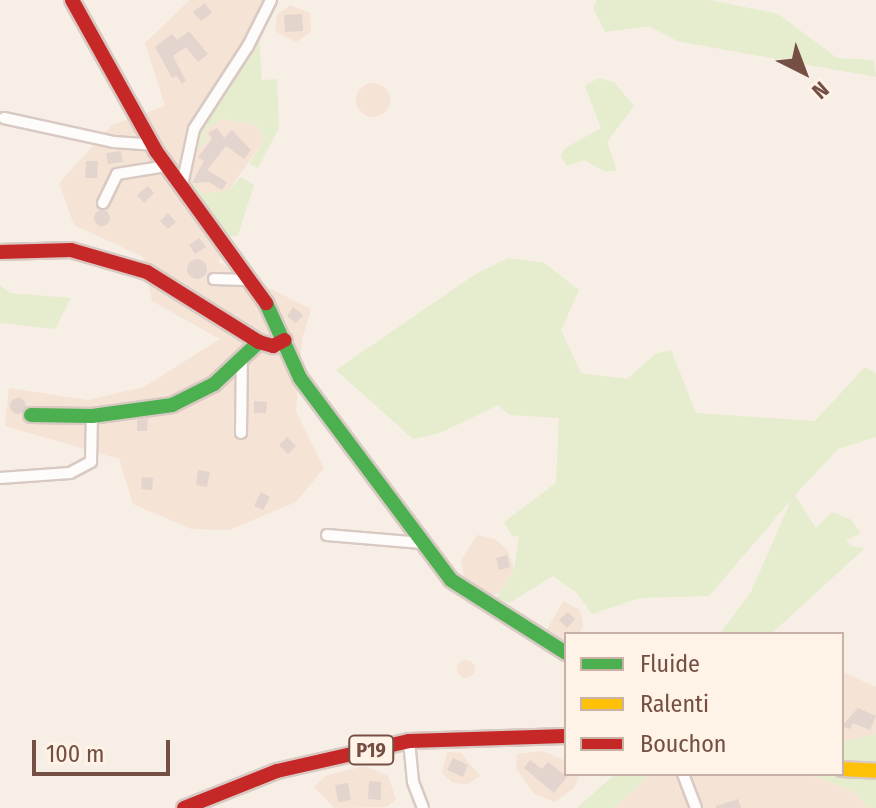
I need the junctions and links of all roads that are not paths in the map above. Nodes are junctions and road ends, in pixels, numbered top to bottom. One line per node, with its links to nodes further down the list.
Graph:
1 (72, 0): 4 (street)
2 (271, 0): 6 (street)
3 (4, 118): 4 (street)
4 (153, 145): 5 (street)
5 (167, 166): 6 (street); 7 (street)
6 (182, 185): 10 (street)
7 (103, 203)
8 (0, 252): 12 (street)
9 (214, 279): 10 (street)
10 (252, 280): 11 (street)
11 (285, 340): 12 (street); 19 (street)
12 (259, 342): 13 (street)
13 (242, 356): 15 (street); 16 (street)
14 (31, 415): 15 (street)
15 (92, 416): 17 (street)
16 (241, 433)
17 (0, 478)
18 (327, 535): 19 (street)
19 (424, 544): 20 (street)
20 (564, 652)
21 (564, 736): 22 (street, P19)
22 (409, 741): 26 (street, P19); 27 (street)
23 (844, 769): 24 (street)
24 (876, 771)
25 (684, 776): 28 (street)
26 (184, 808)
27 (423, 808)
28 (696, 808)

